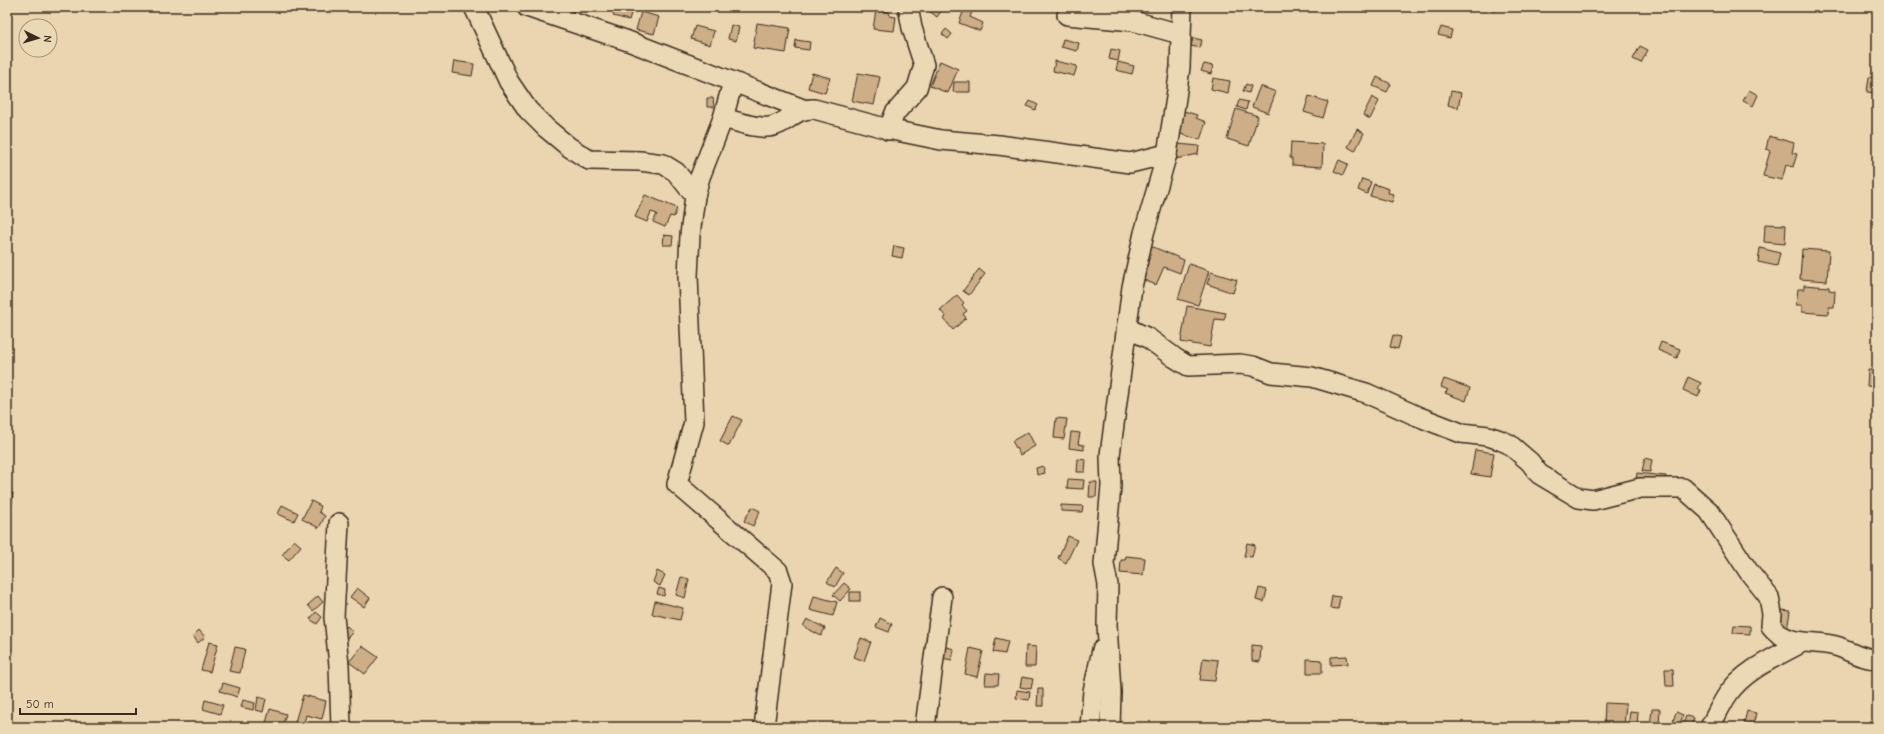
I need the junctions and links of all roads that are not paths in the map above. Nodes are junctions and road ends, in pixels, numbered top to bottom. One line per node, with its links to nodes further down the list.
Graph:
1 (474, 7): 12 (street)
2 (528, 7): 7 (street)
3 (908, 7): 10 (street)
4 (1182, 7): 6 (street)
5 (1067, 15): 6 (street)
6 (1180, 34): 11 (street)
7 (734, 82): 8 (street); 9 (street)
8 (803, 109): 9 (street); 10 (street)
9 (723, 118): 12 (street)
10 (888, 130): 11 (street)
11 (1167, 154): 13 (street)
12 (696, 196): 20 (street)
13 (1128, 328): 16 (street); 17 (street)
14 (340, 523): 19 (street)
15 (942, 597): 21 (street)
16 (1107, 625): 22 (street); 23 (street)
17 (1801, 643): 18 (street); 24 (street)
18 (1877, 659)
19 (341, 727)
20 (764, 727)
21 (925, 727)
22 (1090, 727)
23 (1110, 727)
24 (1710, 727)

